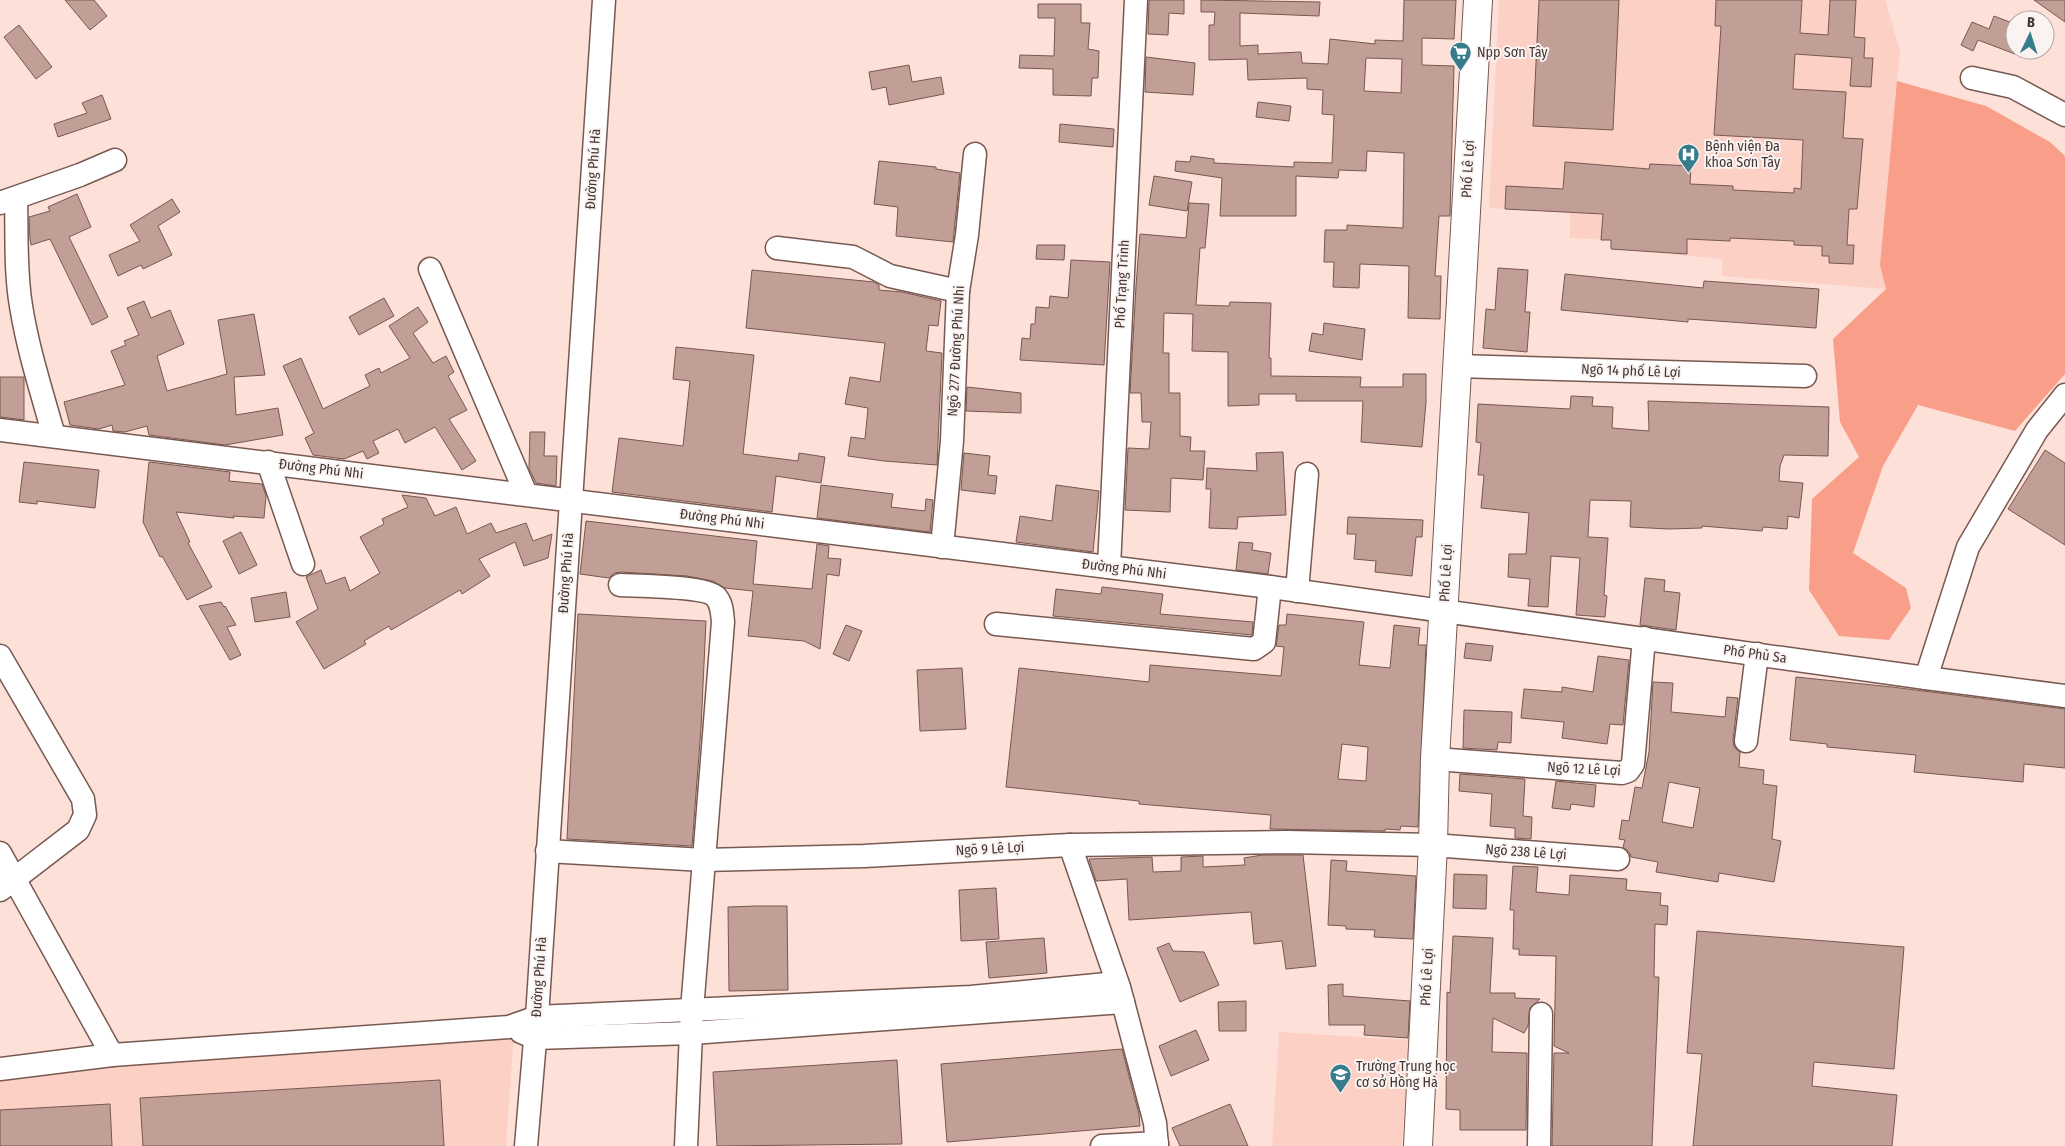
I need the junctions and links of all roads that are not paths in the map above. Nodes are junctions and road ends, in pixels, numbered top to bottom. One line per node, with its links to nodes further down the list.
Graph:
1 (604, 0): 20 (street, Đường Phú Hà)
2 (1136, 0): 23 (street, Phố Trạng Trình)
3 (1478, 0): 12 (main road, Phố Lê Lợi)
4 (1972, 78): 5 (street)
5 (2065, 115)
6 (975, 154): 11 (street, Ngõ 277 Đường Phú Nhi)
7 (115, 160): 8 (street)
8 (8, 201): 16 (street)
9 (777, 248): 11 (street)
10 (430, 269): 19 (street)
11 (958, 290): 21 (street, Ngõ 277 Đường Phú Nhi)
12 (1457, 366): 13 (street, Ngõ 14 phố Lê Lợi); 27 (main road, Phố Lê Lợi)
13 (1805, 376)
14 (2065, 396): 32 (street)
15 (0, 430): 16 (street, Đường Phú Nhi)
16 (54, 436): 17 (street, Đường Phú Nhi)
17 (268, 462): 19 (street, Đường Phú Nhi); 22 (street)
18 (1307, 474): 26 (street)
19 (526, 494): 20 (street, Đường Phú Nhi)
20 (571, 499): 21 (street, Đường Phú Nhi); 38 (street, Đường Phú Hà)
21 (942, 547): 23 (street, Đường Phú Nhi)
22 (303, 564)
23 (1109, 568): 25 (street, Đường Phú Nhi)
24 (620, 585): 41 (street)
25 (1270, 587): 26 (street, Đường Phú Nhi); 28 (street)
26 (1297, 591): 27 (street, Đường Phú Nhi)
27 (1444, 612): 29 (street, Phố Phù Sa); 35 (main road, Phố Lê Lợi)
28 (996, 624)
29 (1644, 638): 30 (street, Phố Phù Sa); 35 (street, Ngõ 12 Lê Lợi)
30 (1758, 654): 32 (street, Phố Phù Sa); 34 (street)
31 (0, 656): 42 (street)
32 (1926, 678): 33 (street, Phố Phù Sa)
33 (2065, 696)
34 (1746, 741)
35 (1435, 759): 37 (main road, Phố Lê Lợi)
36 (1070, 845): 37 (street, Ngõ 9 Lê Lợi); 41 (street, Ngõ 9 Lê Lợi); 43 (street)
37 (1433, 845): 40 (street, Ngõ 238 Lê Lợi); 54 (main road, Phố Lê Lợi)
38 (548, 851): 41 (street, Ngõ 9 Lê Lợi); 46 (street, Đường Phú Hà)
39 (0, 853): 42 (street)
40 (1618, 859)
41 (704, 860): 44 (street)
42 (8, 885): 48 (street)
43 (1120, 992): 44 (street); 47 (street); 50 (street)
44 (692, 1010): 46 (street); 47 (street)
45 (1541, 1014): 55 (street)
46 (536, 1027): 47 (street); 48 (street); 51 (street, Đường Phú Hà)
47 (692, 1033): 52 (street)
48 (112, 1055): 49 (street)
49 (0, 1068)
50 (1157, 1144): 53 (street)
51 (526, 1146)
52 (686, 1146)
53 (1102, 1146)
54 (1418, 1146)
55 (1539, 1146)

